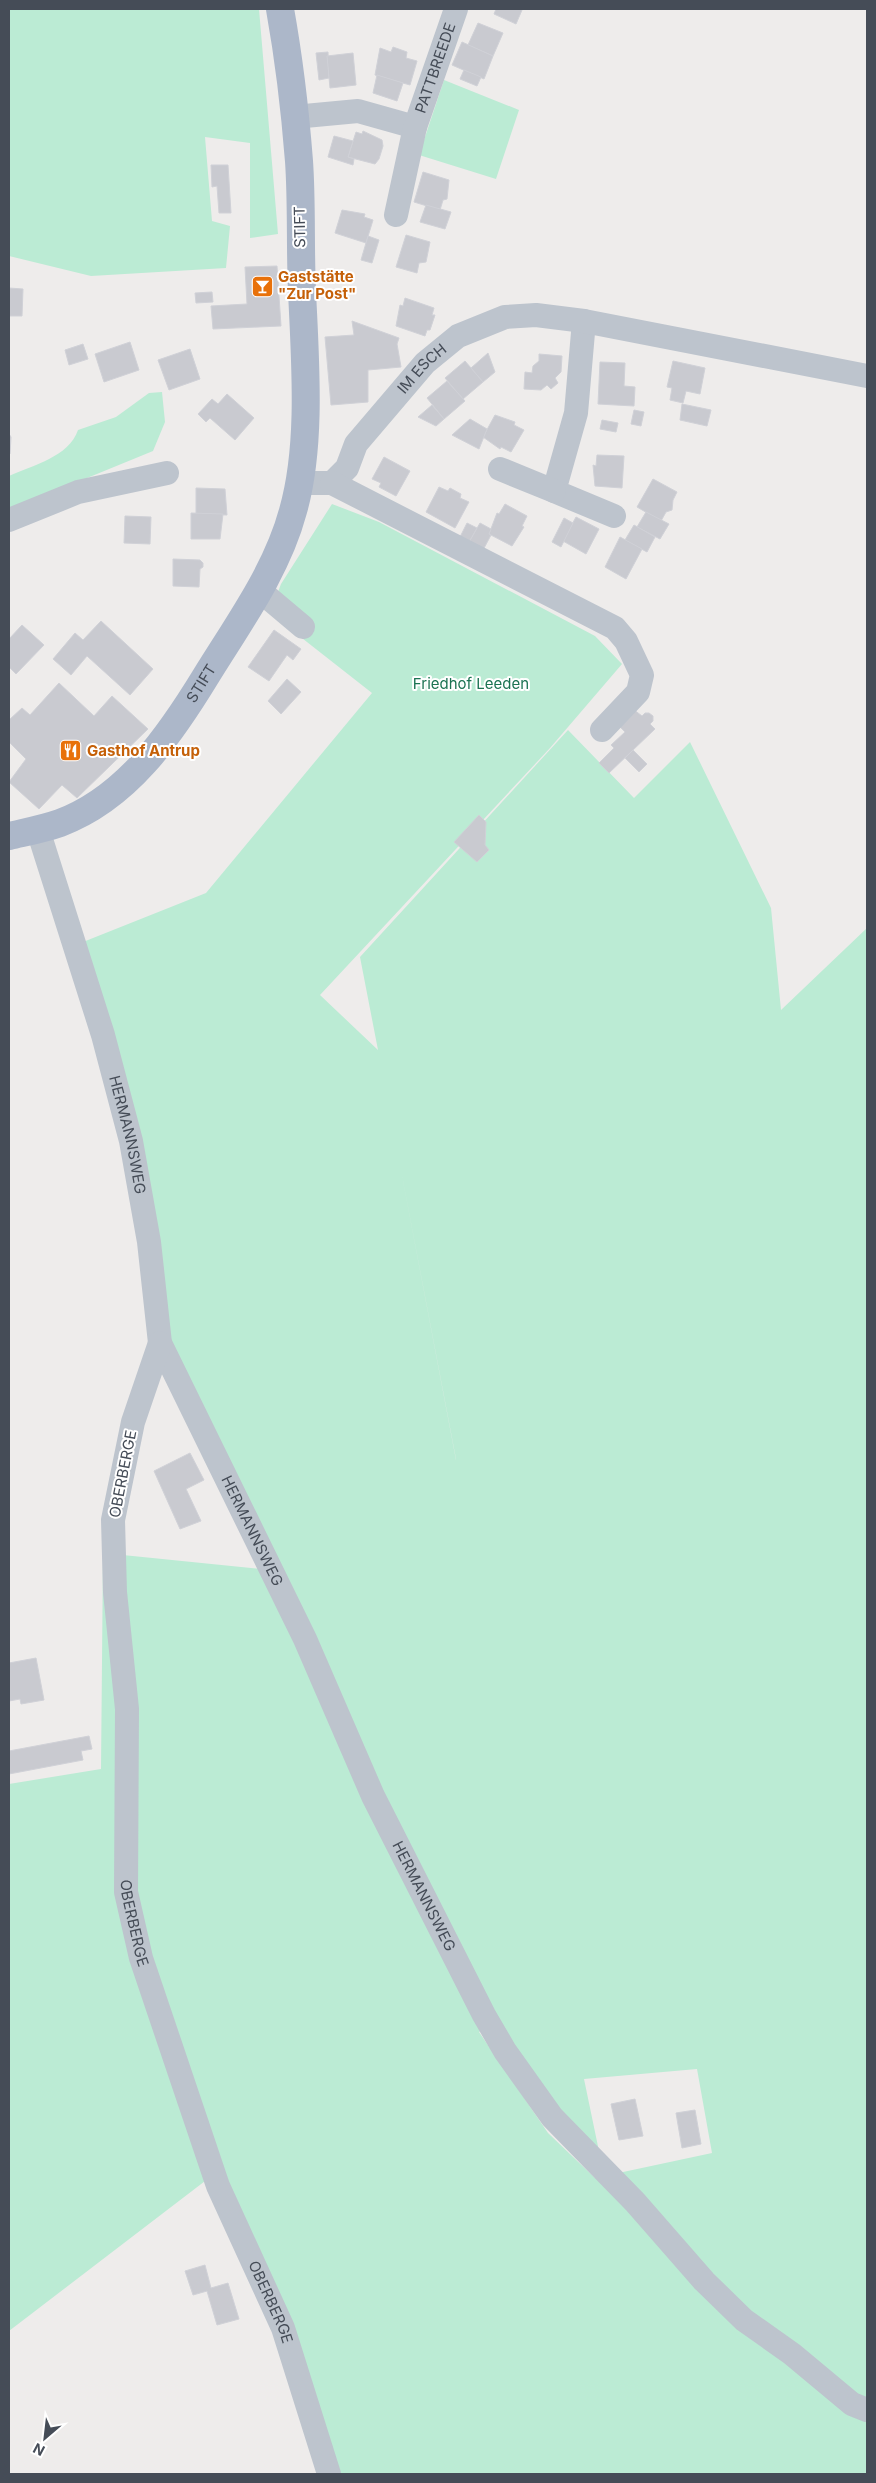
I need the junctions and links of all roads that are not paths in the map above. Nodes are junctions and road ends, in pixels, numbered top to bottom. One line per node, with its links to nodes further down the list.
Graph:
1 (280, 9): 3 (main road, STIFT)
2 (456, 9): 4 (street, PATTBREEDE)
3 (294, 117): 4 (street, PATTBREEDE); 10 (main road, STIFT)
4 (415, 127): 5 (street, PATTBREEDE)
5 (396, 215)
6 (584, 320): 7 (street, IM ESCH); 11 (street, IM ESCH); 12 (street)
7 (867, 376)
8 (500, 469): 12 (street)
9 (167, 473): 14 (street)
10 (300, 480): 11 (street); 15 (main road, STIFT)
11 (332, 483): 17 (street)
12 (554, 492): 13 (street)
13 (614, 516)
14 (9, 520)
15 (259, 590): 16 (street); 18 (main road, STIFT)
16 (303, 627)
17 (602, 730)
18 (38, 830): 19 (main road, STIFT); 20 (street, HERMANNSWEG)
19 (9, 836)
20 (160, 1343): 21 (street, HERMANNSWEG); 22 (street, OBERBERGE)
21 (867, 2410)
22 (329, 2474)

